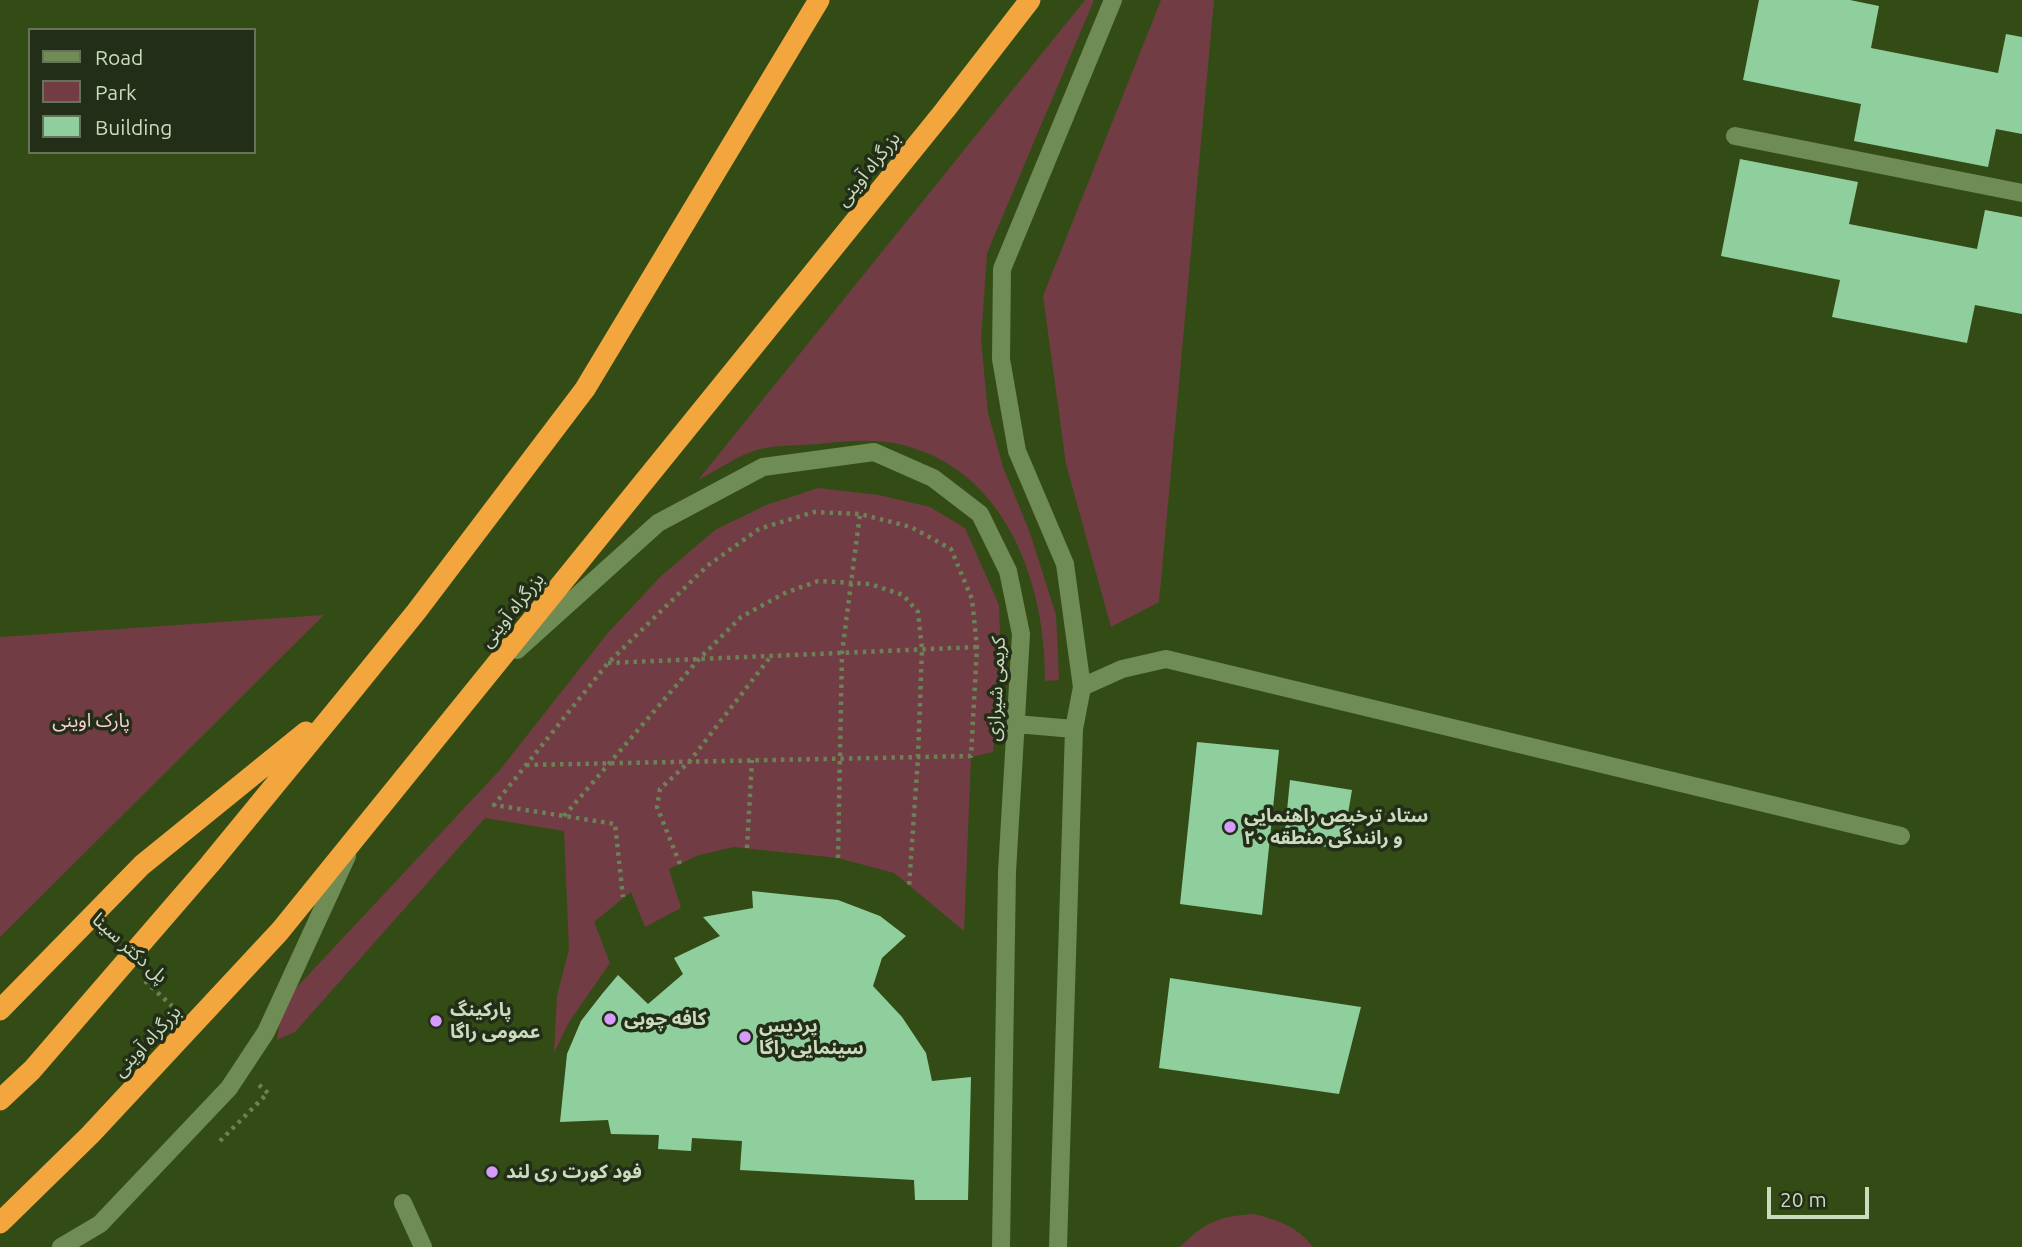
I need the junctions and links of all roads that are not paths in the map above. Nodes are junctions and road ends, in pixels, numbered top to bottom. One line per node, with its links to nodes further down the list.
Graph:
1 (819, 0): 8 (highway)
2 (1030, 0): 6 (highway, بزرگراه آوینی)
3 (1113, 0): 7 (street)
4 (1735, 136): 5 (street)
5 (2022, 193)
6 (488, 675): 9 (street, کریمی شیرازی); 12 (highway, بزرگراه آوینی)
7 (1082, 687): 10 (street); 11 (street)
8 (343, 702): 13 (highway); 14 (highway)
9 (1016, 724): 10 (street); 19 (street, کریمی شیرازی)
10 (1074, 729): 20 (street)
11 (1901, 836)
12 (356, 838): 16 (highway, بزرگراه آوینی); 17 (street)
13 (0, 1010)
14 (0, 1100)
15 (403, 1203): 18 (street)
16 (0, 1223)
17 (61, 1247)
18 (423, 1247)
19 (1001, 1247)
20 (1058, 1247)

